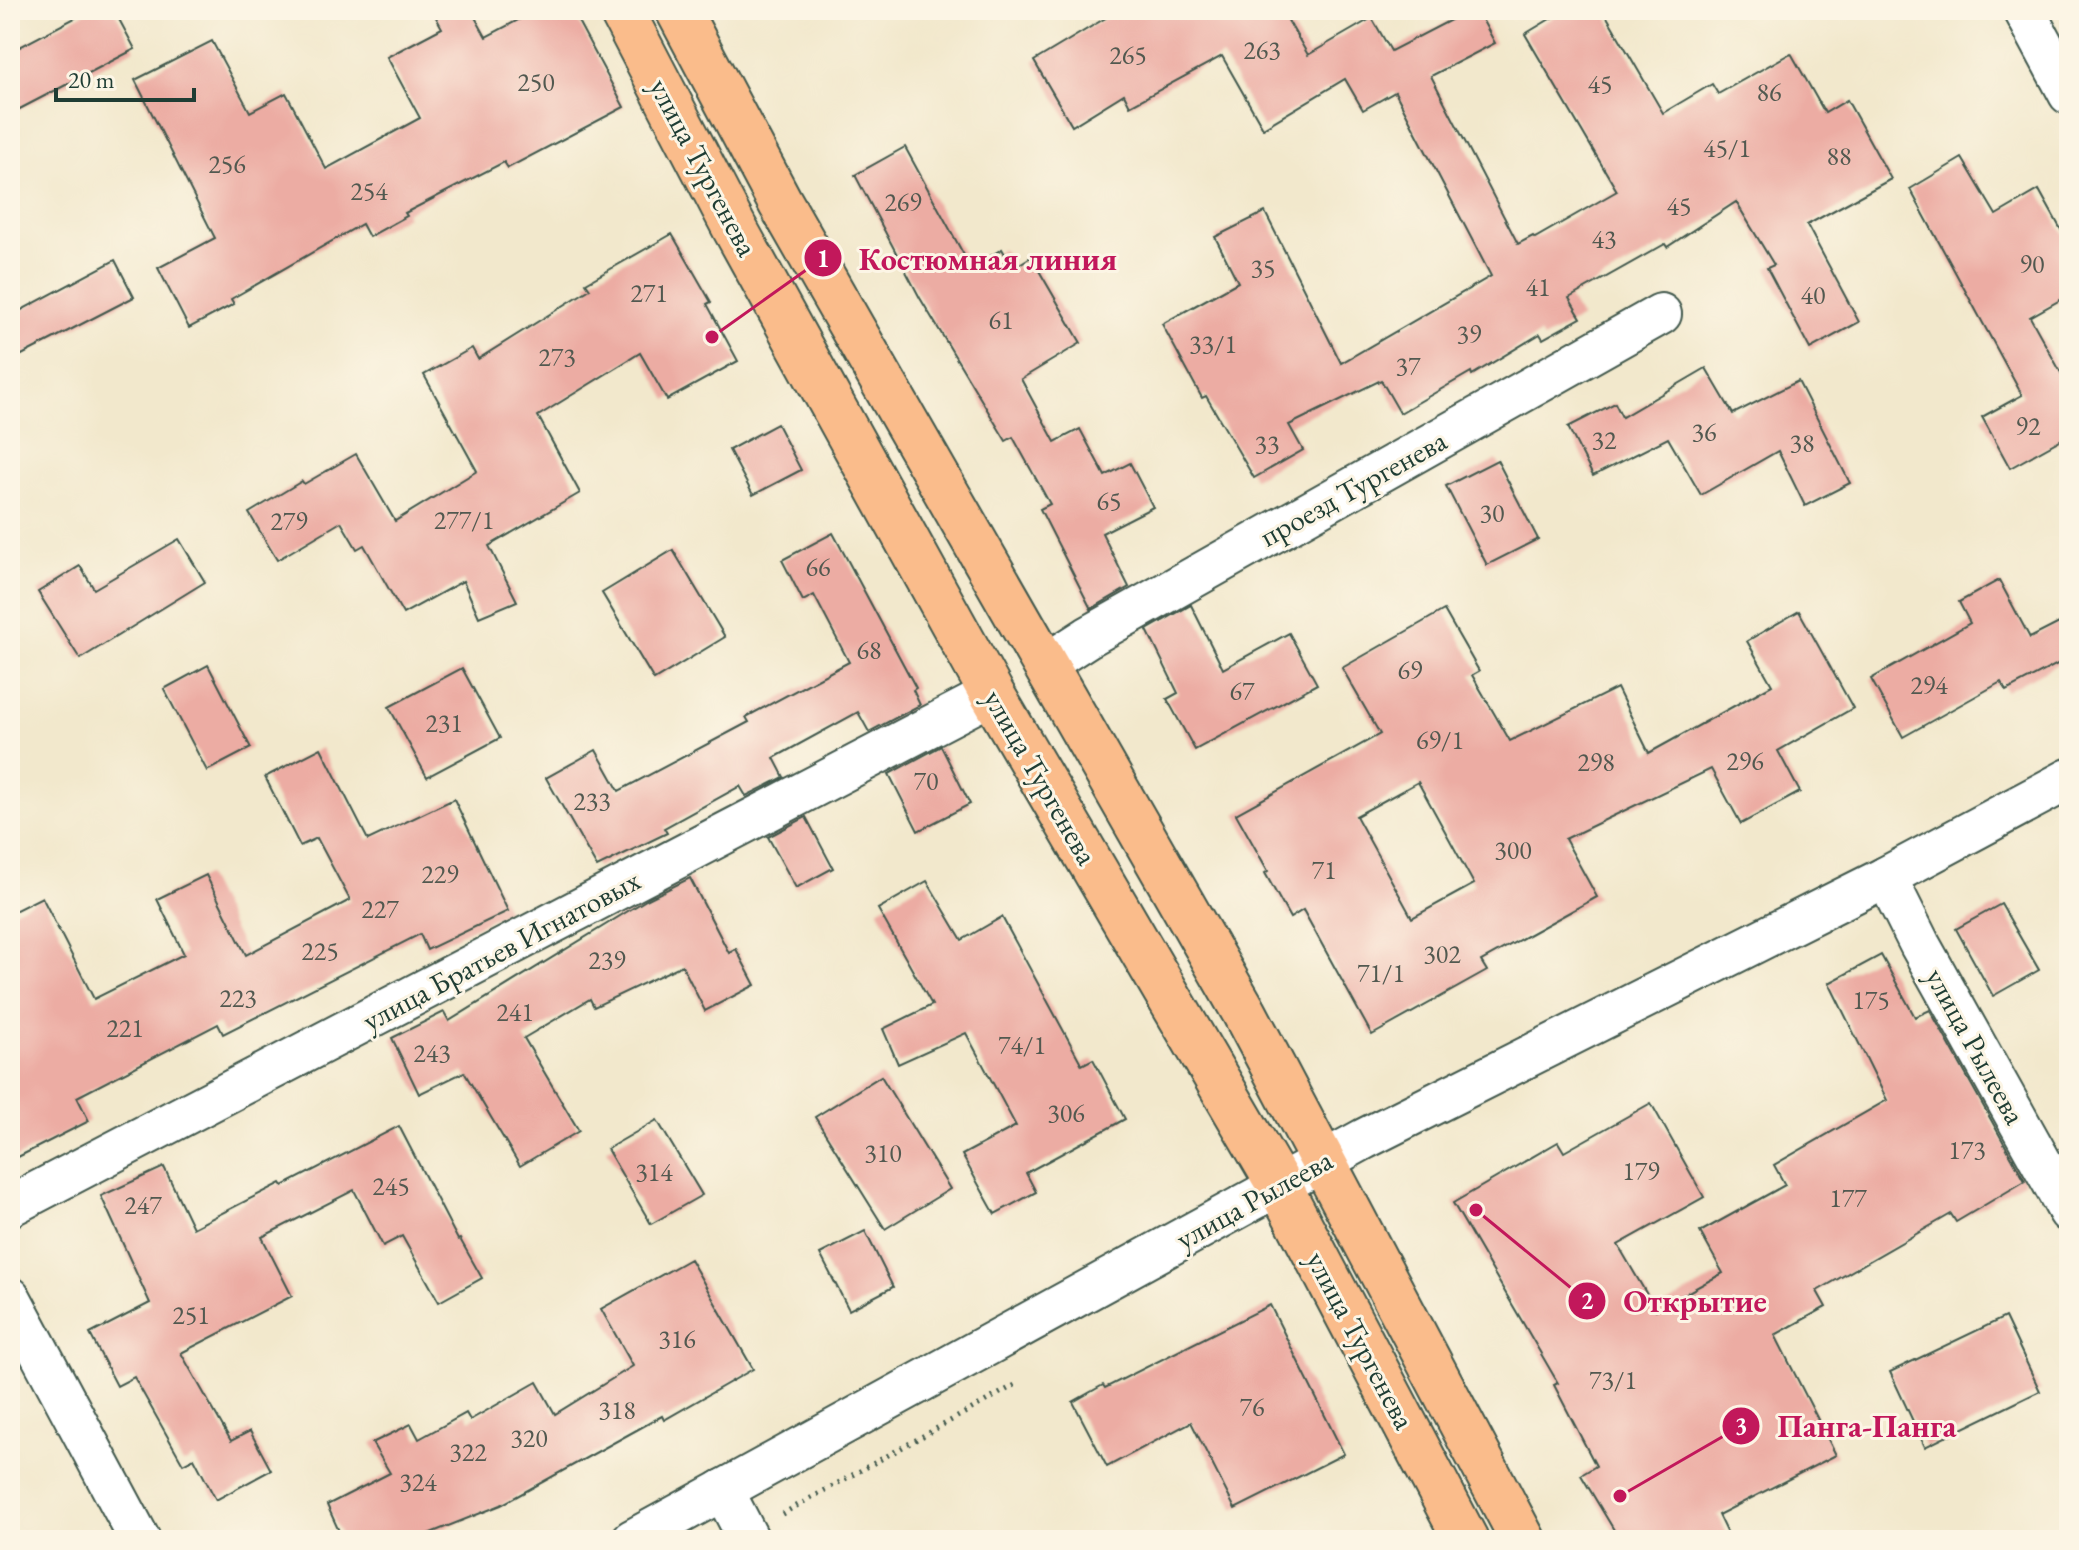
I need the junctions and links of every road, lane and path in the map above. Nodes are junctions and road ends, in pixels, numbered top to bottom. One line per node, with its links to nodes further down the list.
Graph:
1 (621, 10): 7 (highway, улица Тургенева)
2 (678, 10): 6 (highway, улица Тургенева)
3 (2024, 10): 4 (street)
4 (2069, 94)
5 (1661, 314): 6 (street, проезд Тургенева)
6 (1046, 664): 10 (highway, улица Тургенева)
7 (992, 694): 11 (highway, улица Тургенева); 12 (street, улица Братьев Игнатовых)
8 (2069, 779): 9 (street, улица Рылеева)
9 (1886, 877): 10 (street, улица Рылеева); 13 (street, улица Рылеева)
10 (1323, 1163): 11 (street, улица Рылеева); 21 (highway, улица Тургенева)
11 (1279, 1185): 16 (street, улица Рылеева); 20 (highway, улица Тургенева)
12 (10, 1206)
13 (2069, 1212)
14 (10, 1297): 18 (street)
15 (1021, 1382): 17 (path)
16 (723, 1490): 17 (street); 19 (street, улица Рылеева)
17 (748, 1537)
18 (140, 1540)
19 (632, 1540)
20 (1466, 1540)
21 (1523, 1540)

